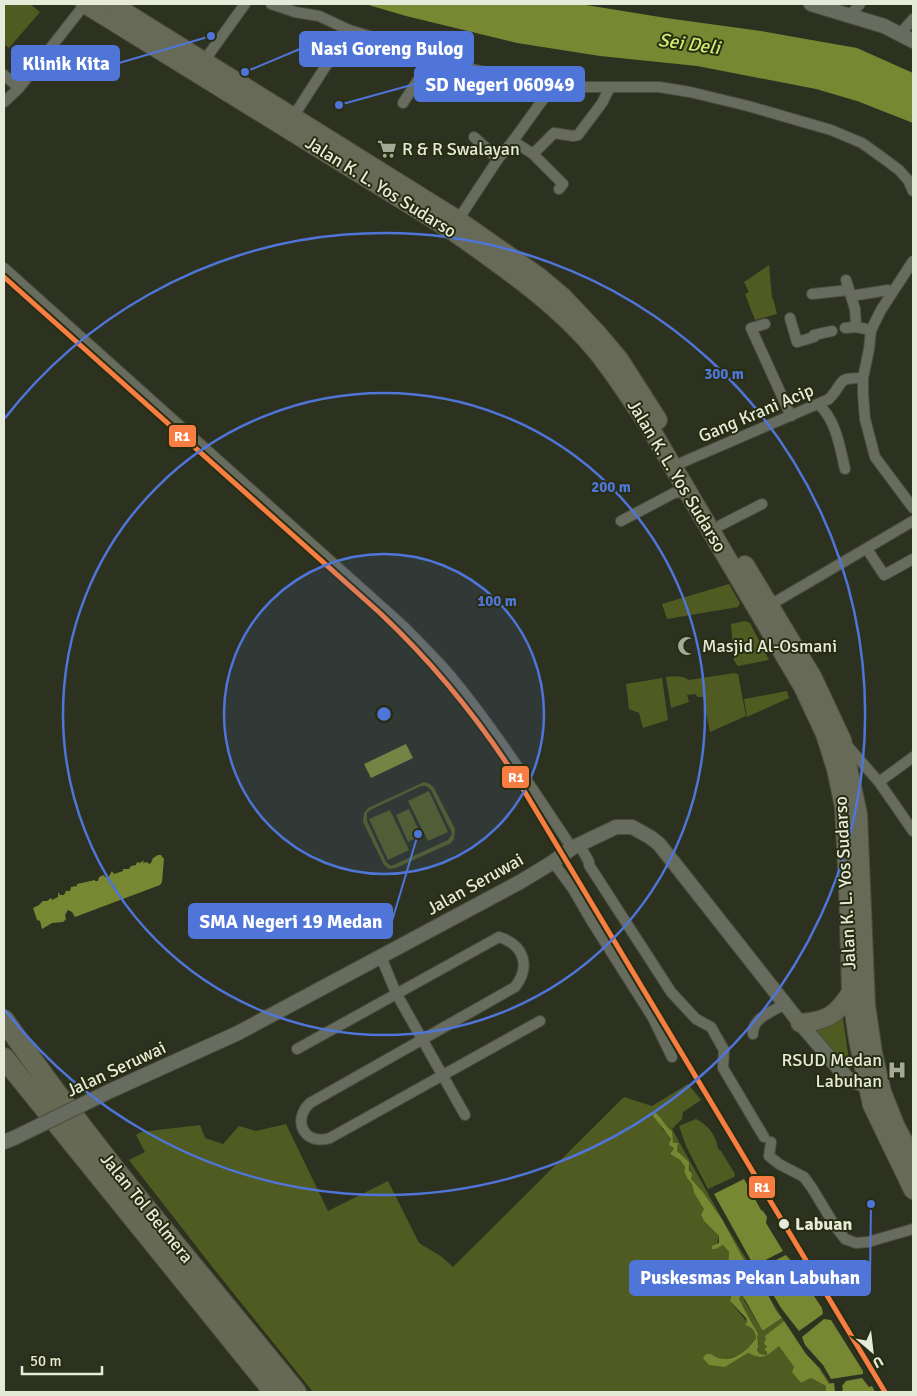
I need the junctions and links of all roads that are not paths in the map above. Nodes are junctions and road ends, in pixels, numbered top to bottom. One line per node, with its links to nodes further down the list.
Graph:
1 (85, 4): 17 (street); 27 (highway, Jalan K. L. Yos Sudarso)
2 (112, 4): 13 (highway, Jalan K. L. Yos Sudarso)
3 (245, 4): 13 (street)
4 (271, 4): 9 (street)
5 (810, 4): 7 (street)
6 (860, 4): 7 (street)
7 (850, 15): 10 (street)
8 (913, 19): 10 (street)
9 (349, 30): 12 (street); 20 (street)
10 (900, 34): 11 (street)
11 (913, 41)
12 (431, 60): 15 (street); 19 (street)
13 (204, 61): 20 (highway, Jalan K. L. Yos Sudarso)
14 (4, 75): 17 (street)
15 (552, 87): 16 (street); 22 (street)
16 (610, 87): 23 (street); 26 (street)
17 (19, 88): 18 (street)
18 (4, 102)
19 (403, 103)
20 (293, 117): 27 (highway, Jalan K. L. Yos Sudarso)
21 (474, 138): 24 (street)
22 (513, 142): 23 (street); 24 (street)
23 (533, 154): 25 (street)
24 (498, 159): 27 (street)
25 (559, 189)
26 (913, 191)
27 (455, 225): 42 (highway, Jalan K. L. Yos Sudarso); 44 (highway, Jalan K. L. Yos Sudarso)
28 (913, 261): 31 (street)
29 (4, 268): 58 (street)
30 (849, 289): 31 (street); 32 (street); 35 (street)
31 (892, 292): 37 (street)
32 (812, 294)
33 (790, 318): 38 (street)
34 (765, 324): 41 (street)
35 (856, 327): 36 (street); 37 (street)
36 (846, 328)
37 (871, 330): 39 (street)
38 (832, 331)
39 (863, 378): 40 (street, Gang Krani Acip); 46 (street)
40 (818, 404): 41 (street, Gang Krani Acip); 43 (street)
41 (791, 416): 42 (street, Gang Krani Acip)
42 (683, 462): 49 (highway, Jalan K. L. Yos Sudarso)
43 (845, 469)
44 (688, 491): 47 (street); 52 (highway, Jalan K. L. Yos Sudarso)
45 (762, 504): 49 (street)
46 (913, 508)
47 (621, 521)
48 (913, 521): 50 (street)
49 (721, 525): 52 (highway, Jalan K. L. Yos Sudarso)
50 (867, 549): 51 (street); 52 (street)
51 (912, 559)
52 (764, 609): 53 (highway, Jalan K. L. Yos Sudarso); 54 (highway, Jalan K. L. Yos Sudarso)
53 (825, 734): 54 (street); 61 (highway, Jalan K. L. Yos Sudarso)
54 (842, 740): 56 (street); 73 (highway, Jalan K. L. Yos Sudarso)
55 (913, 757): 56 (street)
56 (879, 782): 57 (street)
57 (913, 830)
58 (576, 846): 59 (street, Jalan Seruwai); 63 (street, Jalan Seruwai); 78 (street)
59 (553, 862): 60 (street, Jalan Seruwai); 70 (street)
60 (381, 957): 62 (street); 75 (street, Jalan Seruwai, bridge)
61 (851, 992): 66 (highway); 73 (highway, Jalan K. L. Yos Sudarso)
62 (396, 993): 68 (street); 68 (street); 69 (street)
63 (785, 1004): 66 (street, Jalan Seruwai); 67 (street)
64 (4, 1020): 80 (highway, Jalan Tol Belmera)
65 (540, 1021): 72 (street)
66 (800, 1023): 73 (street, Jalan Seruwai)
67 (753, 1034)
68 (422, 1039): 72 (street); 72 (street)
69 (297, 1049)
70 (672, 1057)
71 (4, 1058): 79 (highway, Jalan Tol Belmera)
72 (442, 1076): 74 (street)
73 (874, 1090): 76 (highway, Jalan K. L. Yos Sudarso); 77 (highway, Jalan K. L. Yos Sudarso)
74 (465, 1115)
75 (9, 1140)
76 (913, 1159)
77 (913, 1190)
78 (913, 1229)
79 (274, 1392)
80 (296, 1392)

